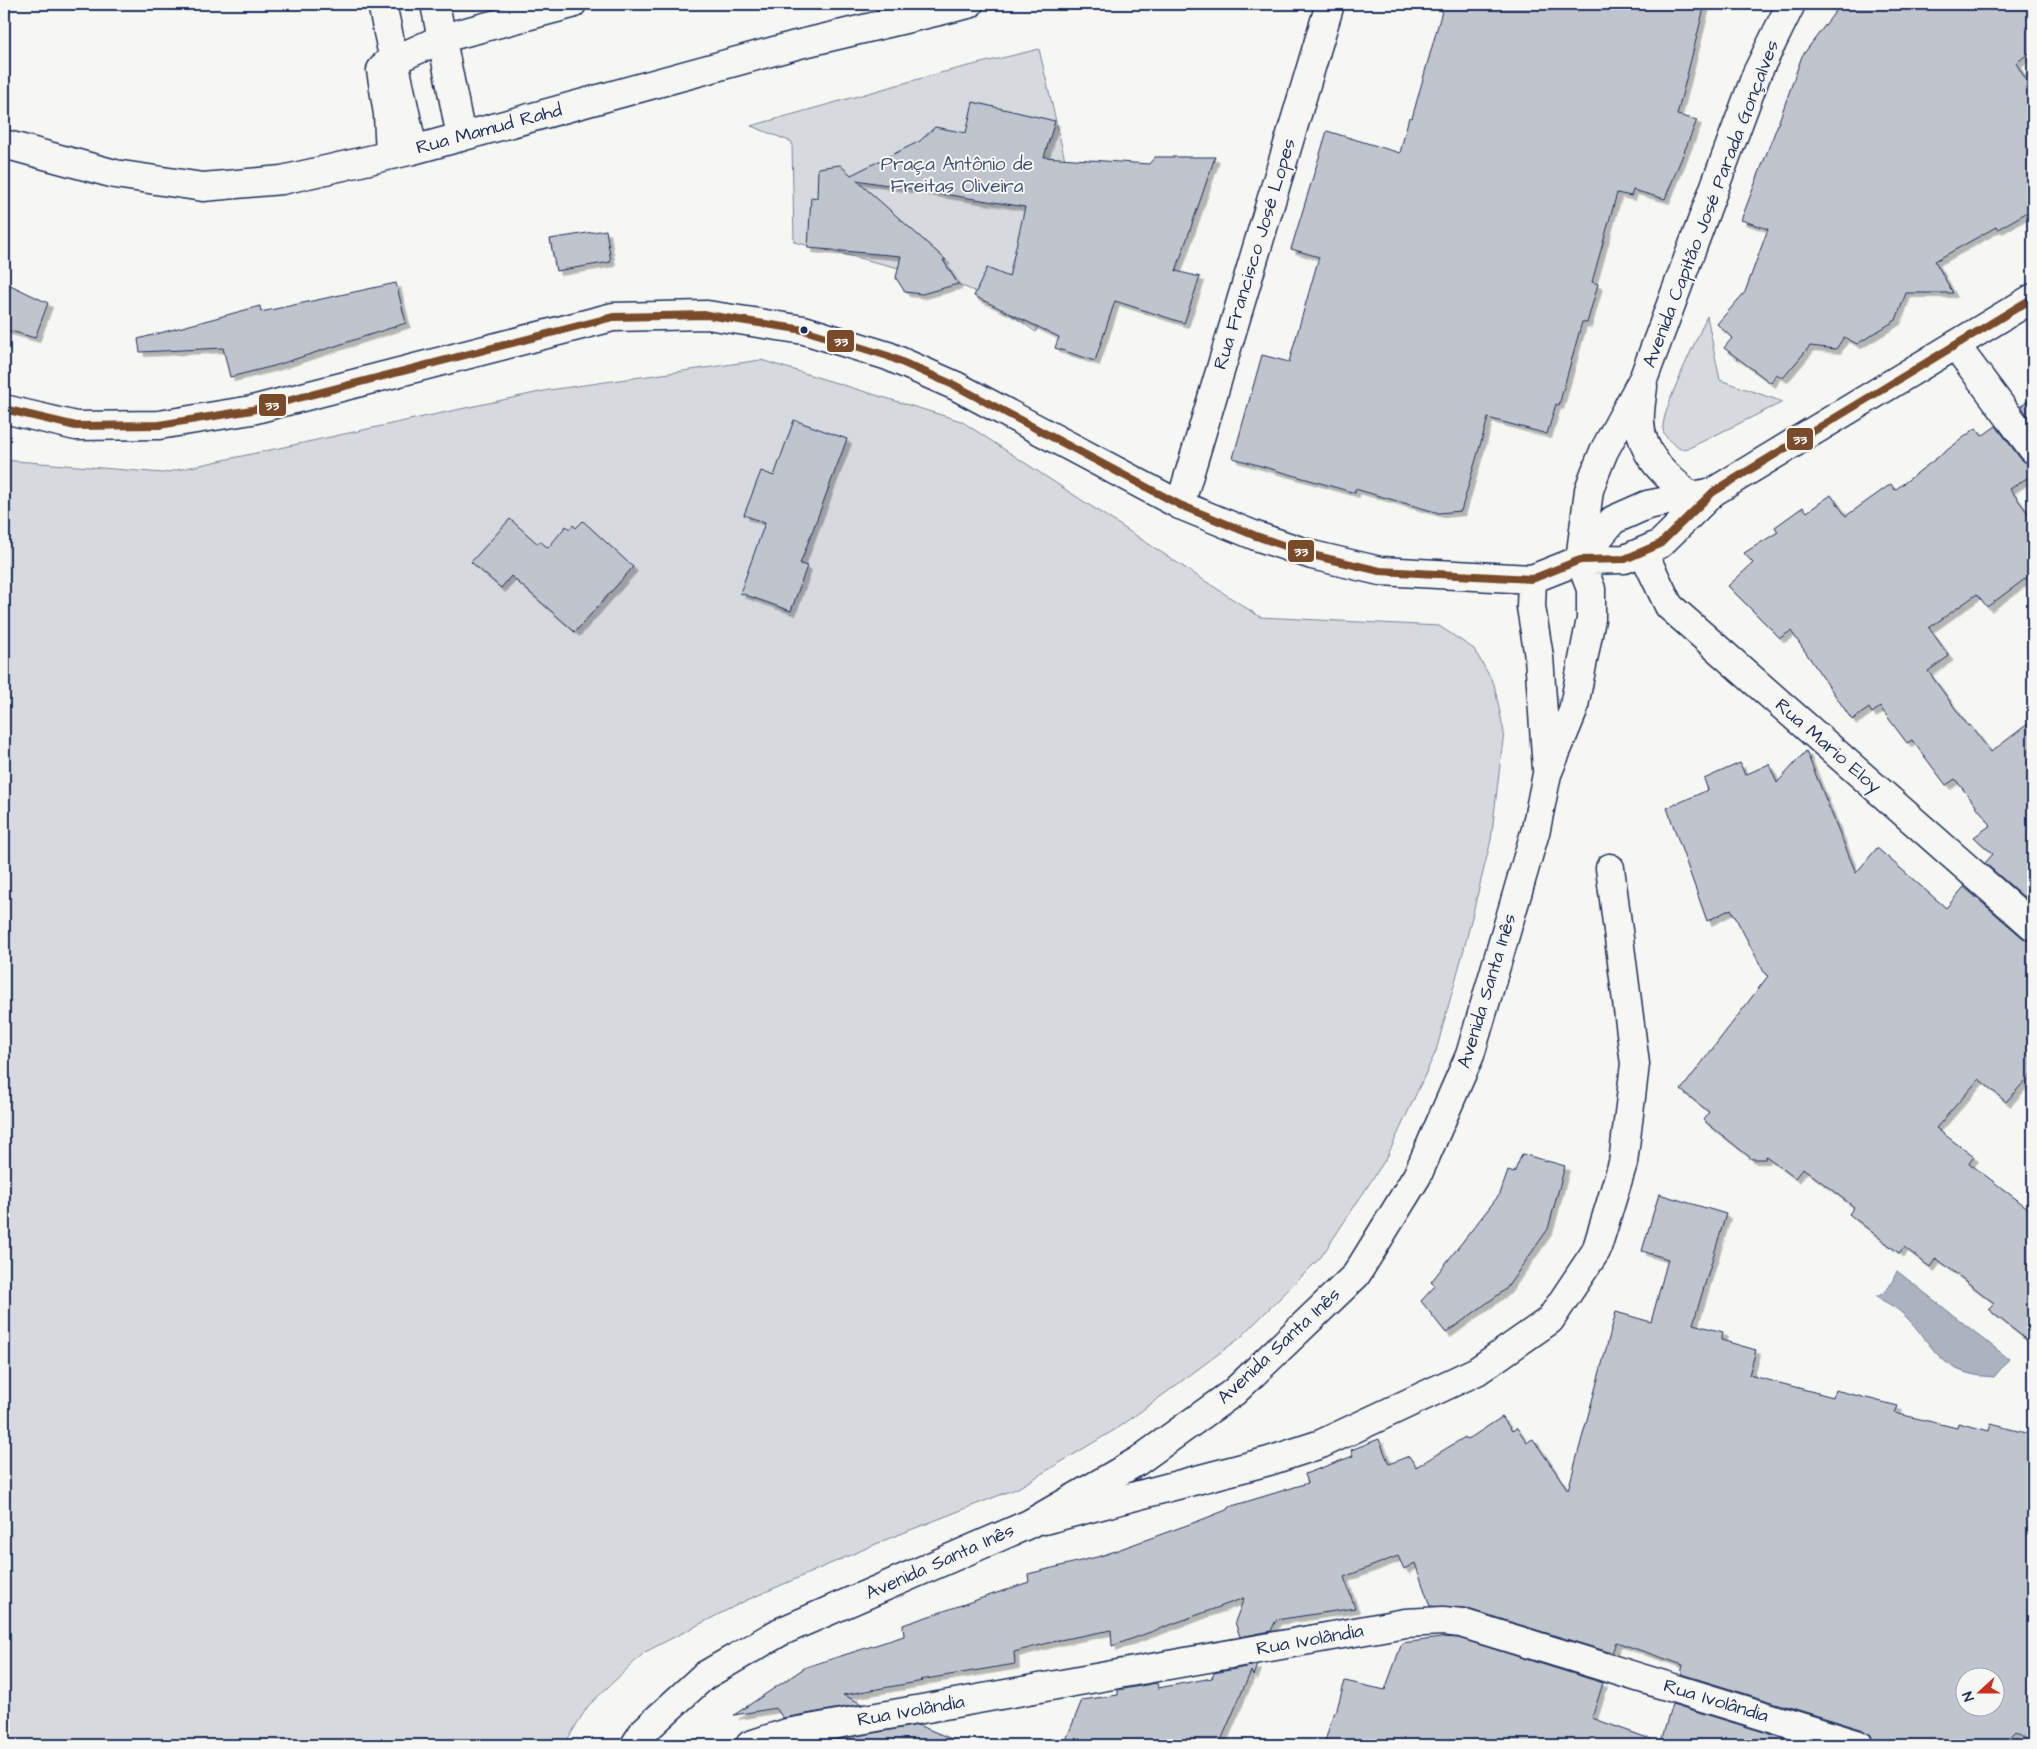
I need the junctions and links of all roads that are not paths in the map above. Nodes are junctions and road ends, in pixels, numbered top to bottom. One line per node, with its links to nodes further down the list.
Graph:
1 (382, 4): 8 (street)
2 (435, 4): 7 (street)
3 (572, 4): 7 (street)
4 (969, 4): 9 (street, Rua Mamud Rahd)
5 (1330, 4): 18 (street, Rua Francisco José Lopes)
6 (1791, 4): 14 (street, Avenida Capitão José Parada Gonçalves)
7 (443, 38): 8 (street); 9 (street)
8 (394, 59): 11 (street)
9 (461, 137): 11 (street, Rua Mamud Rahd)
10 (4, 144): 11 (street, Rua Mamud Rahd)
11 (402, 152)
12 (2033, 298): 13 (street)
13 (1956, 346): 16 (street); 17 (street)
14 (1644, 378): 17 (street, Avenida Capitão José Parada Gonçalves); 20 (street, Avenida Capitão José Parada Gonçalves)
15 (4, 409): 18 (street)
16 (2033, 449)
17 (1702, 494): 19 (street); 20 (street)
18 (1180, 505): 21 (street)
19 (1643, 552): 20 (street); 24 (street, Rua Mario Eloy)
20 (1580, 560): 21 (street); 22 (street, Avenida Santa Inês)
21 (1532, 579): 22 (street, Avenida Santa Inês)
22 (1547, 774): 25 (street, Avenida Santa Inês)
23 (1610, 868): 25 (street)
24 (2033, 926)
25 (1029, 1524): 26 (street, Avenida Santa Inês)
26 (635, 1745)
27 (750, 1745): 28 (street, Rua Ivolândia)
28 (1859, 1745)

